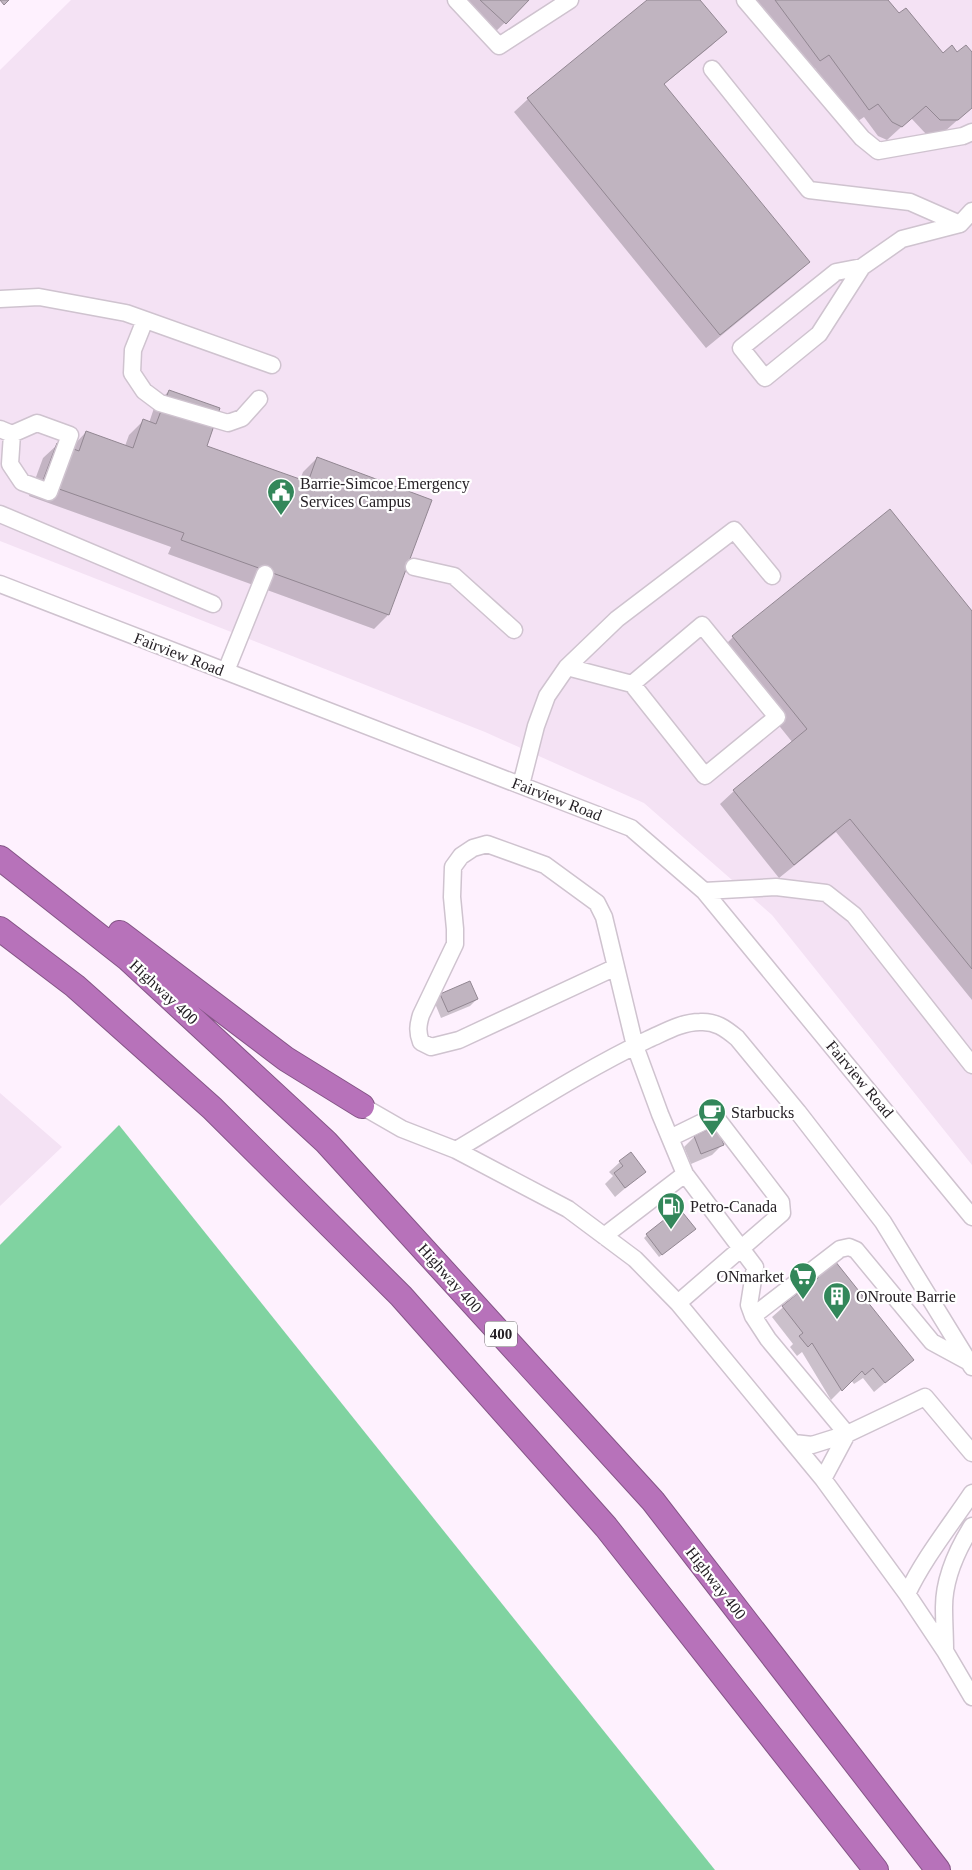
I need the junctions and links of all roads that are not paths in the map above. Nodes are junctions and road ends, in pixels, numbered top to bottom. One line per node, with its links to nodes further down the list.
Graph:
1 (456, 0): 2 (street)
2 (570, 0)
3 (745, 0): 5 (street)
4 (712, 70): 7 (street)
5 (972, 132)
6 (972, 211): 7 (street)
7 (960, 224): 8 (street)
8 (862, 267): 8 (street)
9 (0, 299): 10 (street)
10 (145, 320): 11 (street); 12 (street)
11 (272, 365)
12 (259, 399)
13 (6, 432): 13 (street)
14 (0, 514): 19 (street)
15 (414, 567): 20 (street)
16 (265, 574): 22 (street)
17 (772, 576): 21 (street)
18 (0, 584): 22 (street, Fairview Road)
19 (213, 604)
20 (514, 630)
21 (567, 666): 23 (street); 24 (street)
22 (226, 672): 24 (street, Fairview Road)
23 (632, 684): 23 (street)
24 (521, 785): 27 (street, Fairview Road)
25 (0, 858): 26 (highway, Highway 400 / 400)
26 (38, 886): 32 (highway); 52 (highway, Highway 400 / 400)
27 (704, 891): 31 (street); 36 (street, Fairview Road)
28 (0, 928): 51 (highway)
29 (616, 967): 29 (street); 30 (street)
30 (635, 1046): 33 (street); 34 (street); 41 (street)
31 (972, 1065)
32 (362, 1106): 34 (street)
33 (670, 1138): 35 (street); 38 (street)
34 (456, 1150): 37 (street)
35 (685, 1174): 37 (street); 38 (street)
36 (972, 1217)
37 (604, 1236): 39 (street)
38 (741, 1248): 39 (street); 40 (street)
39 (678, 1303): 43 (street)
40 (753, 1316): 41 (street); 42 (street)
41 (970, 1364)
42 (847, 1434): 43 (street); 44 (street); 45 (street)
43 (794, 1443): 45 (street)
44 (972, 1453)
45 (823, 1479): 48 (street)
46 (972, 1492): 48 (street)
47 (972, 1526): 49 (street)
48 (907, 1594): 49 (street)
49 (946, 1651): 50 (street)
50 (972, 1697)
51 (876, 1870)
52 (938, 1870)

